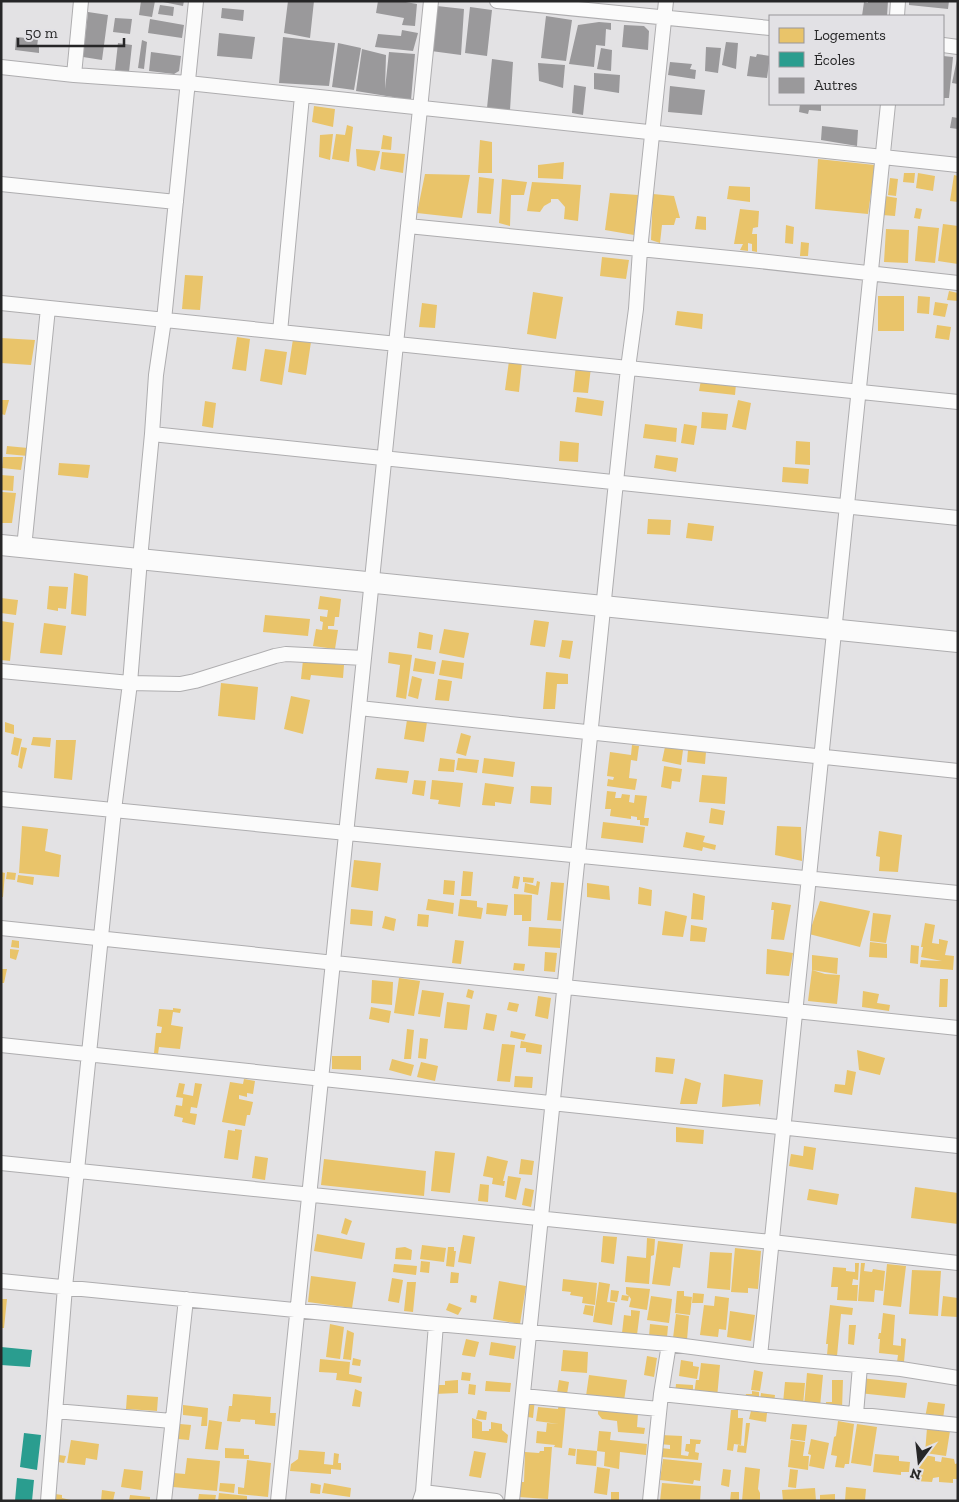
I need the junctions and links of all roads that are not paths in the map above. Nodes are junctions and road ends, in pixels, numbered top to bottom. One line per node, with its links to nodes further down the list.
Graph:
1 (81, 1): 13 (street)
2 (196, 1): 14 (street)
3 (430, 1): 17 (street)
4 (497, 1): 8 (street)
5 (666, 1): 8 (street)
6 (898, 1): 7 (street)
7 (896, 15)
8 (664, 18): 9 (street); 18 (street)
9 (769, 28)
10 (944, 45): 11 (street)
11 (958, 47)
12 (1, 67): 13 (street)
13 (74, 75): 14 (street)
14 (188, 84): 15 (street); 22 (street)
15 (302, 96): 17 (street); 30 (street)
16 (888, 105): 19 (street)
17 (420, 108): 18 (street); 23 (street)
18 (652, 133): 19 (street); 24 (street)
19 (882, 157): 20 (street); 25 (street)
20 (958, 165)
21 (1, 184): 22 (street)
22 (176, 202): 29 (street)
23 (408, 226): 24 (street); 31 (street)
24 (640, 250): 25 (street); 32 (street)
25 (870, 274): 26 (street); 33 (street)
26 (958, 283)
27 (1, 303): 28 (street)
28 (48, 308): 29 (street); 41 (street)
29 (164, 320): 30 (street); 35 (street)
30 (280, 332): 31 (street)
31 (396, 344): 32 (street); 36 (street)
32 (628, 368): 33 (street); 37 (street)
33 (858, 392): 34 (street); 38 (street)
34 (958, 402)
35 (152, 434): 36 (street); 42 (street)
36 (384, 458): 37 (street); 43 (street)
37 (616, 482): 38 (street); 44 (street)
38 (847, 506): 39 (street); 45 (street)
39 (958, 518)
40 (1, 545): 41 (street)
41 (24, 548): 42 (street)
42 (140, 559): 43 (street); 49 (street)
43 (371, 582): 44 (street); 47 (street)
44 (604, 606): 45 (street); 51 (street)
45 (834, 629): 46 (street); 52 (street)
46 (958, 642)
47 (364, 658): 49 (street); 50 (street)
48 (1, 671): 49 (street)
49 (130, 683): 55 (street)
50 (358, 708): 51 (street); 56 (street)
51 (590, 733): 52 (street); 57 (street)
52 (821, 756): 53 (street); 58 (street)
53 (958, 771)
54 (1, 799): 55 (street)
55 (114, 810): 56 (street); 61 (street)
56 (346, 833): 57 (street); 62 (street)
57 (578, 856): 58 (street); 63 (street)
58 (809, 878): 59 (street); 64 (street)
59 (958, 893)
60 (1, 928): 61 (street)
61 (101, 939): 62 (street); 67 (street)
62 (333, 962): 63 (street); 68 (street)
63 (565, 986): 64 (street); 69 (street)
64 (796, 1010): 65 (street); 70 (street)
65 (958, 1028)
66 (1, 1046): 67 (street)
67 (89, 1055): 68 (street); 73 (street)
68 (321, 1079): 69 (street); 74 (street)
69 (553, 1103): 70 (street); 75 (street)
70 (784, 1127): 71 (street); 76 (street)
71 (958, 1146)
72 (1, 1163): 73 (street)
73 (77, 1171): 74 (street); 79 (street)
74 (309, 1194): 75 (street); 81 (street)
75 (541, 1218): 76 (street); 83 (street)
76 (772, 1242): 77 (street); 85 (street)
77 (958, 1263)
78 (1, 1281): 79 (street)
79 (66, 1287): 80 (street); 91 (street)
80 (186, 1299): 81 (street); 93 (street)
81 (297, 1310): 82 (street); 98 (street)
82 (436, 1324): 83 (street); 95 (street)
83 (529, 1333): 84 (street); 89 (street)
84 (669, 1344): 85 (street); 88 (street)
85 (760, 1356): 86 (street)
86 (860, 1366): 87 (street); 92 (street)
87 (958, 1378)
88 (661, 1394): 90 (street); 92 (street)
89 (523, 1396): 90 (street); 100 (street)
90 (659, 1409): 101 (street)
91 (55, 1411): 93 (street); 96 (street)
92 (856, 1414): 94 (street)
93 (172, 1421): 97 (street)
94 (958, 1425)
95 (422, 1496): 99 (street)
96 (48, 1501)
97 (164, 1501)
98 (278, 1501)
99 (496, 1501)
100 (512, 1501)
101 (650, 1501)

